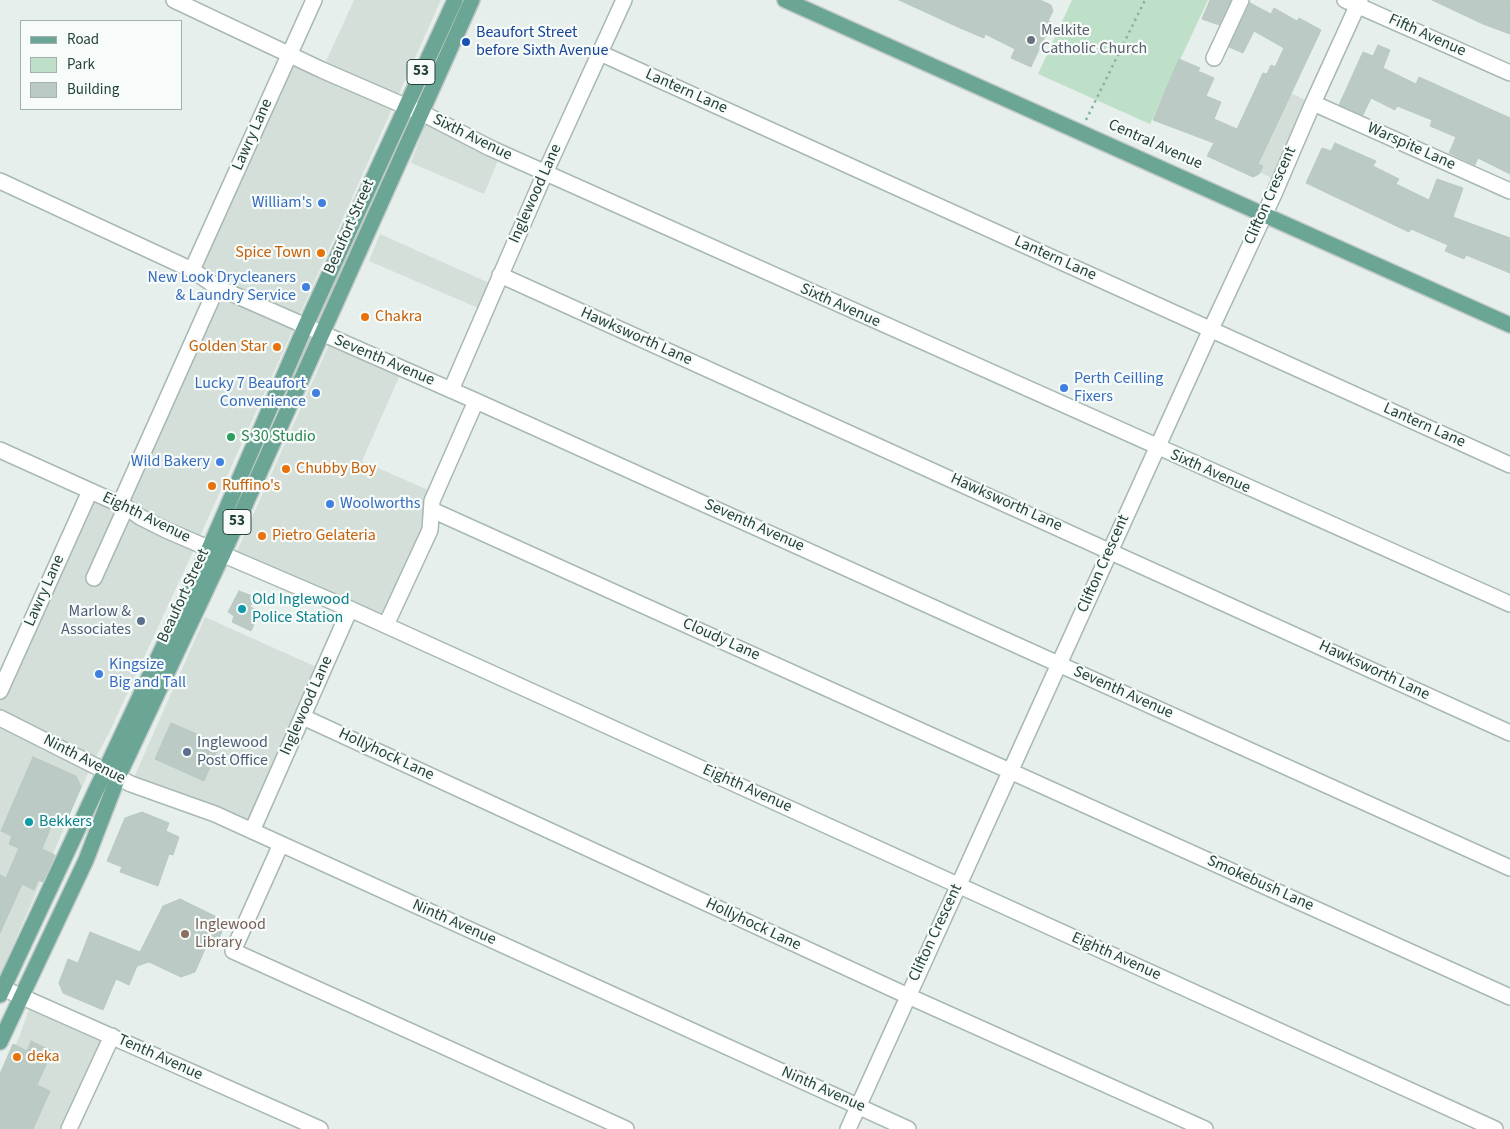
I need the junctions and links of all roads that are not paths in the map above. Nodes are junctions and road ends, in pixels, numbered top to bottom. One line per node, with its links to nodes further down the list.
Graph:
1 (174, 0): 10 (street, Sixth Avenue)
2 (314, 0): 10 (street, Lawry Lane)
3 (455, 0): 14 (main road, Beaufort Street / 53)
4 (472, 0): 15 (main road, Beaufort Street / 53)
5 (624, 0): 9 (street, Inglewood Lane)
6 (785, 0): 19 (main road, Central Avenue)
7 (1241, 0): 11 (street)
8 (1354, 2): 12 (street, Fifth Avenue); 13 (street, Clifton Crescent)
9 (600, 53): 16 (street, Inglewood Lane); 25 (street, Lantern Lane)
10 (290, 55): 14 (street, Sixth Avenue); 20 (street, Lawry Lane)
11 (1214, 58)
12 (1510, 73)
13 (1313, 103): 18 (street, Warspite Lane); 19 (street, Clifton Crescent)
14 (405, 106): 15 (street, Sixth Avenue); 24 (main road, Beaufort Street / 53)
15 (421, 113): 16 (street, Sixth Avenue); 26 (main road, Beaufort Street / 53)
16 (545, 173): 21 (street, Inglewood Lane); 29 (street, Sixth Avenue)
17 (0, 181): 20 (street, Seventh Avenue)
18 (1510, 191)
19 (1264, 213): 23 (main road, Central Avenue); 25 (street, Clifton Crescent)
20 (192, 270): 22 (street, Seventh Avenue)
21 (500, 275): 27 (street, Inglewood Lane); 35 (street, Hawksworth Lane)
22 (217, 287): 24 (street, Seventh Avenue); 33 (street)
23 (1510, 325)
24 (305, 327): 26 (street, Seventh Avenue); 36 (main road, Beaufort Street / 53)
25 (1211, 329): 29 (street, Clifton Crescent); 31 (street, Lantern Lane)
26 (322, 333): 27 (street, Seventh Avenue); 36 (main road, Beaufort Street / 53)
27 (451, 390): 28 (street, Seventh Avenue)
28 (476, 401): 34 (street); 41 (street, Seventh Avenue)
29 (1156, 448): 35 (street, Clifton Crescent); 38 (street, Sixth Avenue)
30 (0, 450): 32 (street, Eighth Avenue)
31 (1510, 465)
32 (90, 490): 33 (street, Eighth Avenue); 42 (street, Lawry Lane)
33 (123, 506): 36 (street, Eighth Avenue); 37 (street)
34 (432, 510): 40 (street); 46 (street, Cloudy Lane)
35 (1110, 550): 41 (street, Clifton Crescent); 45 (street, Hawksworth Lane)
36 (216, 552): 39 (street, Eighth Avenue); 47 (main road, Beaufort Street / 53)
37 (94, 578)
38 (1510, 604)
39 (350, 609): 40 (street, Eighth Avenue); 43 (street, Inglewood Lane)
40 (386, 625): 51 (street, Eighth Avenue)
41 (1058, 664): 46 (street, Clifton Crescent); 50 (street, Seventh Avenue)
42 (0, 691)
43 (303, 717): 48 (street, Inglewood Lane); 53 (street, Hollyhock Lane)
44 (0, 718): 47 (street, Ninth Avenue)
45 (1510, 733)
46 (1010, 771): 51 (street, Clifton Crescent); 55 (street, Smokebush Lane)
47 (111, 774): 48 (street, Ninth Avenue); 52 (main road, Beaufort Street / 53); 54 (main road, Beaufort Street / 53)
48 (252, 831): 49 (street, Ninth Avenue)
49 (281, 844): 58 (street, Ninth Avenue); 61 (street)
50 (1510, 868)
51 (958, 885): 53 (street, Clifton Crescent); 65 (street, Eighth Avenue)
52 (1, 990): 54 (street, Tenth Avenue)
53 (908, 996): 58 (street, Clifton Crescent); 64 (street, Hollyhock Lane)
54 (23, 997): 56 (street, Tenth Avenue); 57 (main road, Beaufort Street / 53)
55 (1510, 997)
56 (112, 1036): 59 (street); 60 (street, Tenth Avenue)
57 (0, 1042)
58 (858, 1106): 62 (street, Clifton Crescent); 63 (street, Ninth Avenue)
59 (69, 1129)
60 (320, 1129)
61 (626, 1129)
62 (848, 1129)
63 (908, 1129)
64 (1205, 1129)
65 (1495, 1129)

